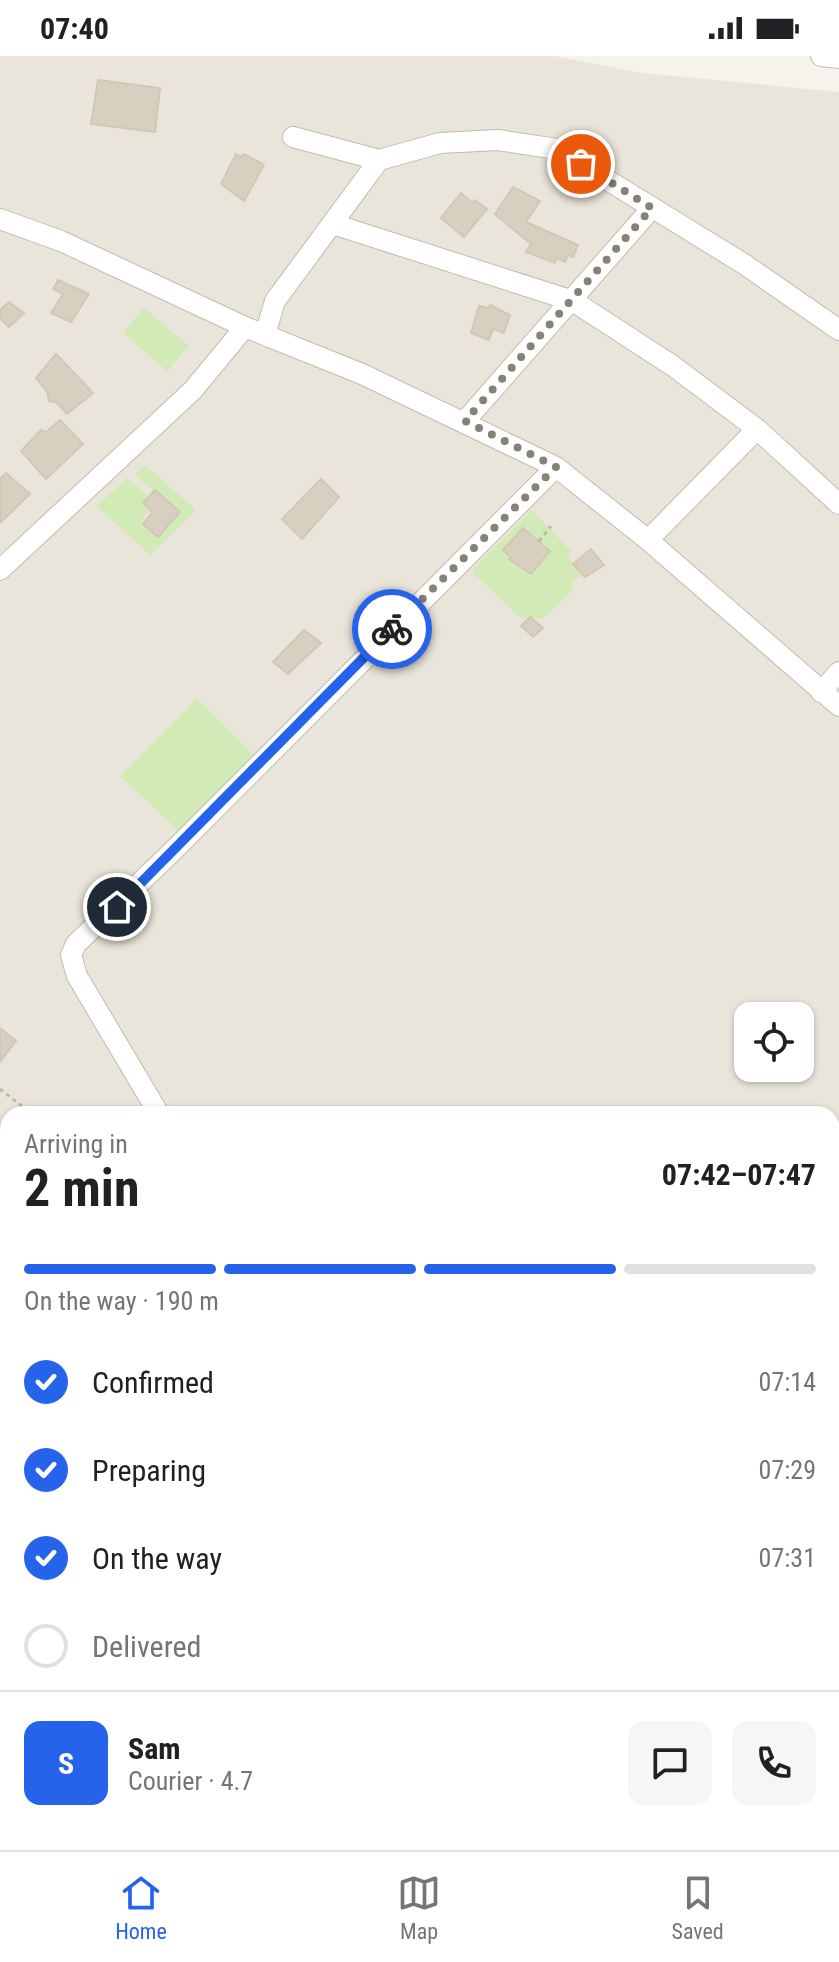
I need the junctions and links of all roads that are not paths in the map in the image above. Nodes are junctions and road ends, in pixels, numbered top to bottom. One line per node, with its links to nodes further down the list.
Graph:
1 (821, 56): 2 (street)
2 (839, 58)
3 (293, 137): 4 (street)
4 (379, 160): 5 (street); 6 (street)
5 (652, 208): 8 (street); 10 (street)
6 (333, 224): 8 (street); 11 (street)
7 (4, 225): 9 (street)
8 (573, 301): 12 (street); 13 (street)
9 (245, 327): 11 (street); 17 (street)
10 (839, 330)
11 (269, 337): 12 (street)
12 (465, 421): 14 (street)
13 (757, 429): 15 (street); 16 (street)
14 (556, 467): 16 (street); 21 (street)
15 (839, 504)
16 (648, 540): 19 (street)
17 (0, 570)
18 (839, 672): 19 (street)
19 (821, 692): 20 (street)
20 (839, 706)
21 (154, 1106)

